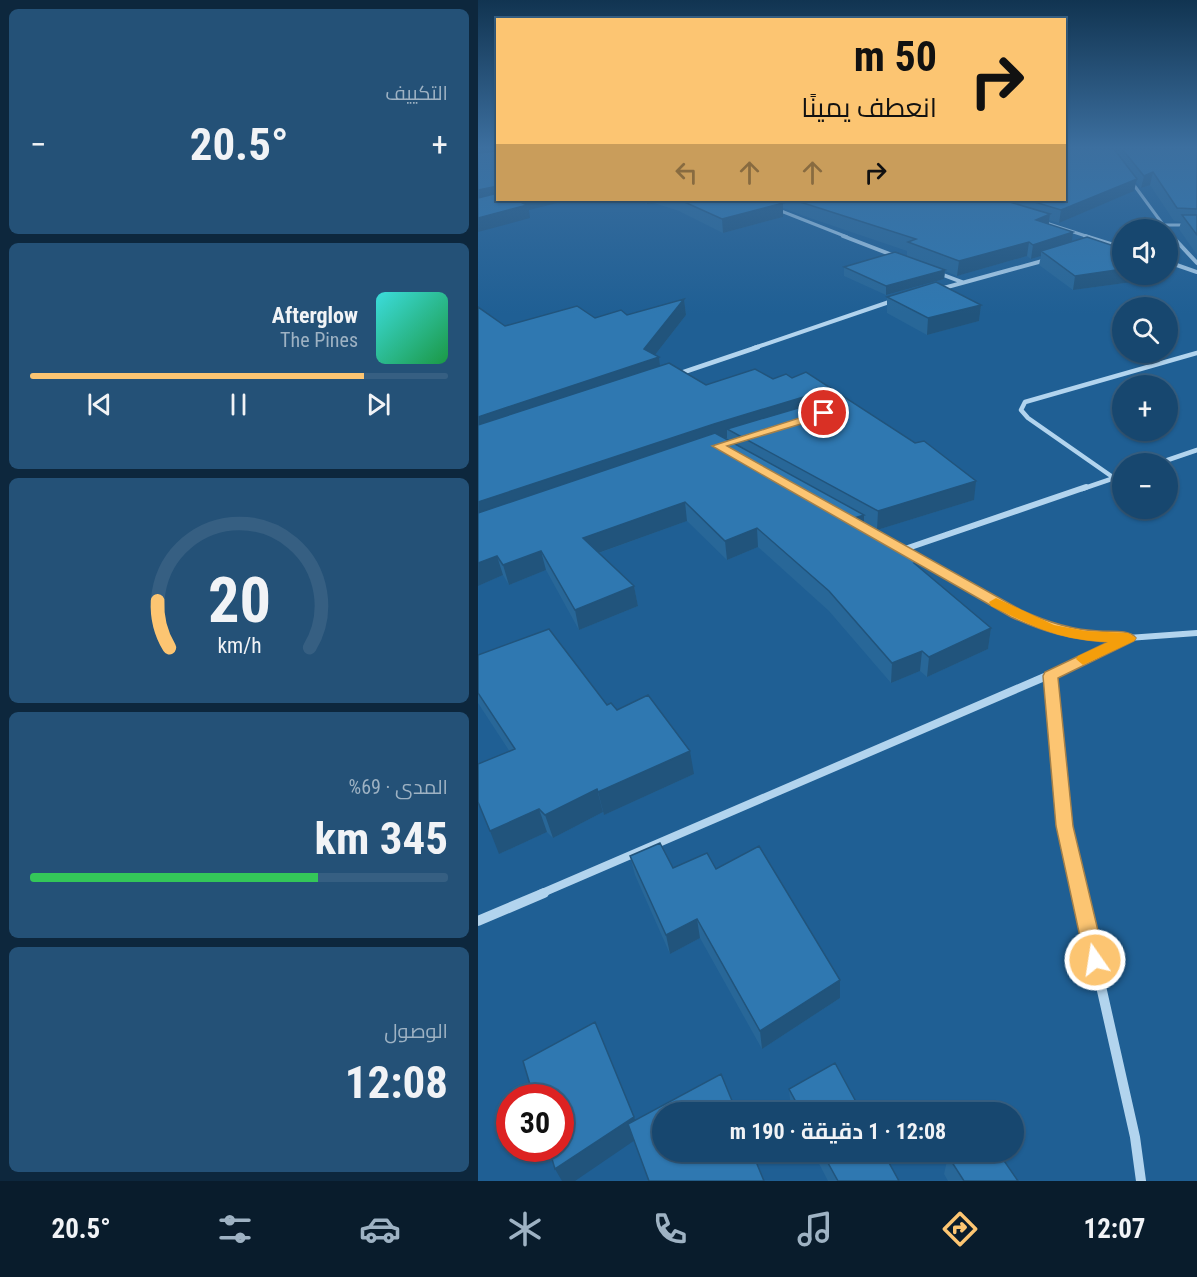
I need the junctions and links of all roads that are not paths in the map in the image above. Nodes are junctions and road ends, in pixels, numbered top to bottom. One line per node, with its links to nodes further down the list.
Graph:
1 (1148, 204): 3 (street)
2 (775, 209): 11 (street)
3 (1159, 219)
4 (1039, 220): 7 (street)
5 (1178, 225): 6 (street)
6 (1196, 225)
7 (1103, 242): 9 (street); 10 (street)
8 (1178, 243): 13 (street)
9 (1093, 245)
10 (1112, 245)
11 (896, 256)
12 (1050, 259): 18 (street)
13 (1196, 264): 15 (street)
14 (1178, 266): 15 (street)
15 (1185, 268): 17 (street)
16 (930, 269): 18 (street)
17 (1196, 272)
18 (963, 282): 19 (street)
19 (938, 290)
20 (898, 300): 22 (street)
21 (1196, 353): 25 (street)
22 (668, 378)
23 (1196, 450): 24 (street)
24 (1178, 456)
25 (1112, 476)
26 (1112, 478): 28 (street)
27 (861, 526): 28 (street)
28 (902, 550): 30 (street)
29 (1196, 633): 30 (street)
30 (1128, 638): 31 (street)
31 (1050, 676): 32 (street); 33 (street)
32 (478, 921)
33 (1141, 1181)

